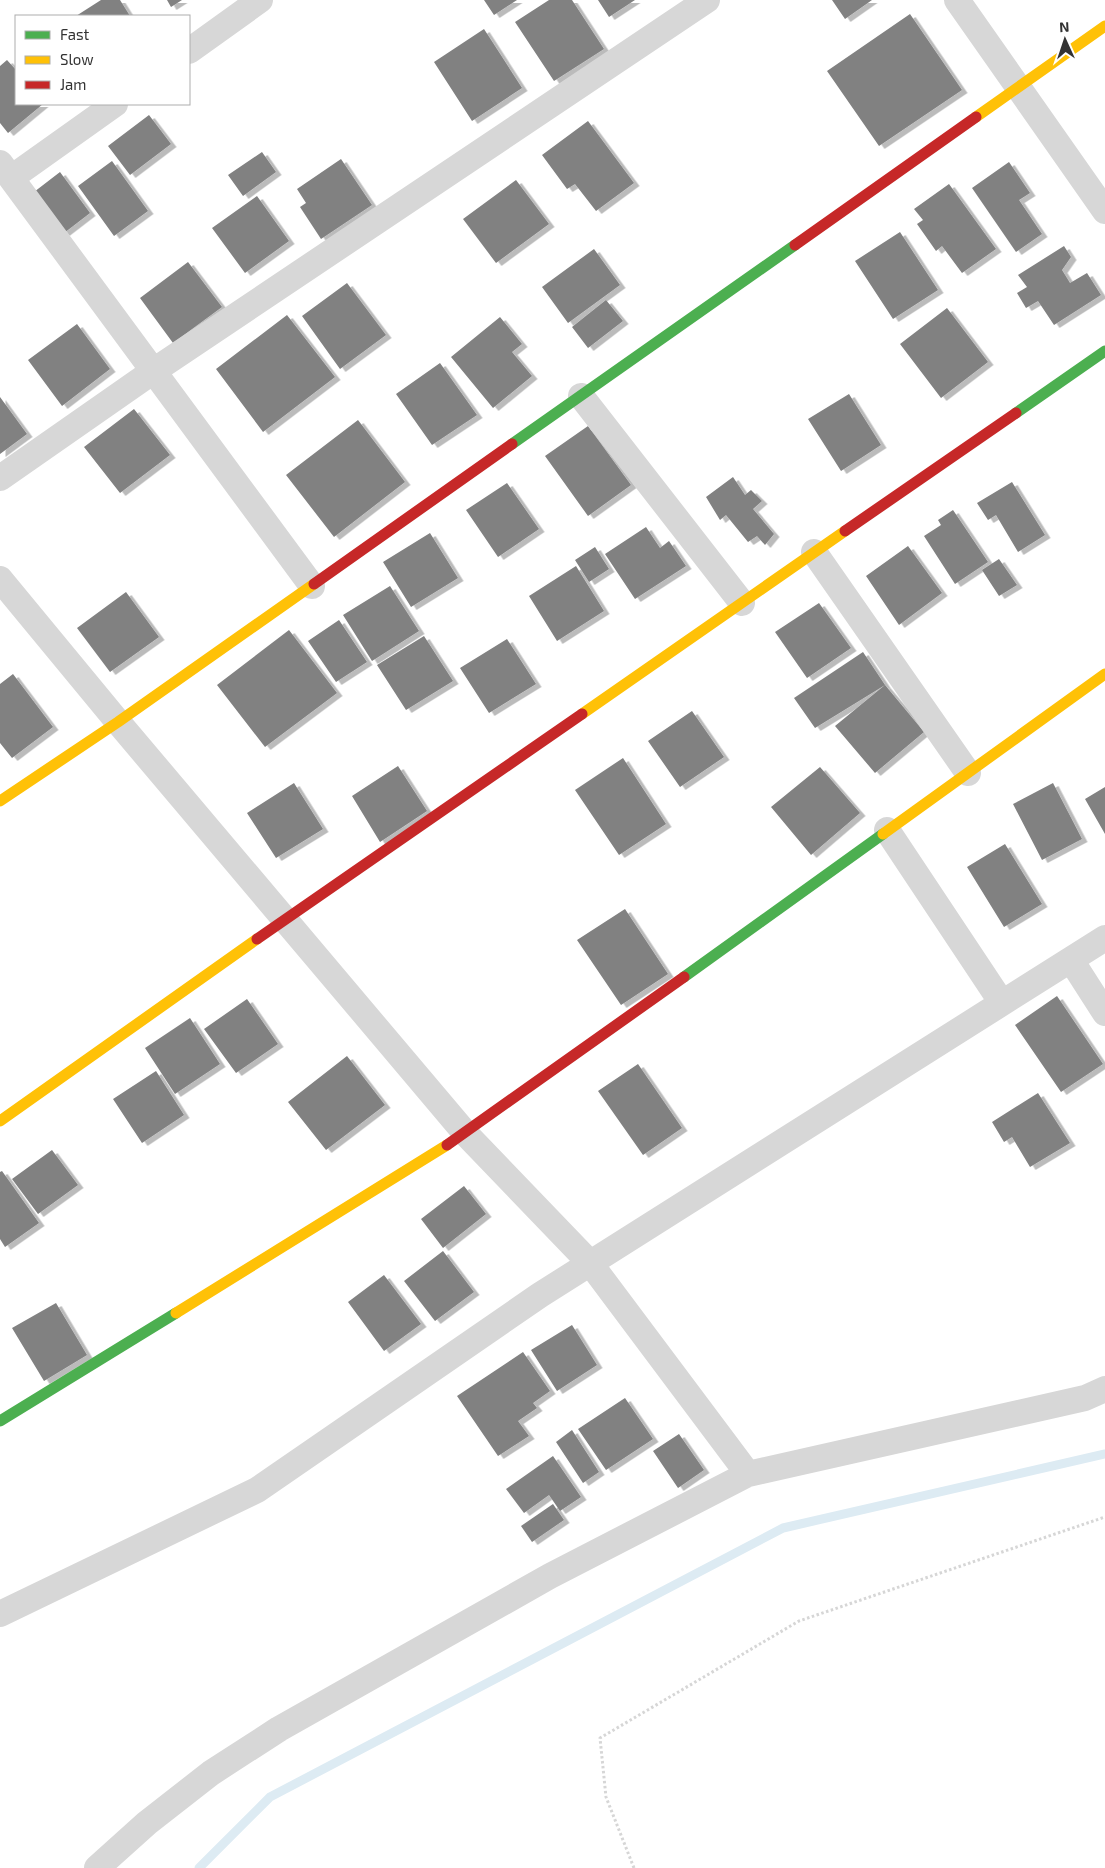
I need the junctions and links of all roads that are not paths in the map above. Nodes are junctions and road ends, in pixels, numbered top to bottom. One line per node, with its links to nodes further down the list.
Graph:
1 (260, 0): 5 (street)
2 (707, 0): 11 (street)
3 (957, 0): 6 (street)
4 (1105, 26): 6 (street)
5 (190, 50)
6 (1018, 88): 9 (street); 12 (street)
7 (113, 105): 8 (street)
8 (6, 170): 11 (street)
9 (1105, 211)
10 (1105, 351): 14 (street)
11 (152, 372): 13 (street); 16 (street)
12 (581, 396): 16 (street); 17 (street)
13 (0, 478)
14 (814, 552): 17 (street); 20 (street)
15 (0, 578): 19 (street)
16 (312, 586): 19 (street)
17 (742, 603): 23 (street)
18 (1105, 674): 20 (street)
19 (118, 722): 21 (street); 23 (street)
20 (968, 773): 22 (street)
21 (0, 801)
22 (888, 830): 26 (street); 29 (street)
23 (285, 919): 28 (street); 29 (street)
24 (1105, 938): 25 (street)
25 (1070, 960): 26 (street); 27 (street)
26 (1002, 1003): 30 (street)
27 (1105, 1013)
28 (0, 1121)
29 (466, 1134): 30 (street); 32 (street)
30 (590, 1263): 33 (street); 34 (street)
31 (1105, 1389): 33 (street)
32 (0, 1421)
33 (748, 1474): 35 (street)
34 (2, 1607)
35 (97, 1868)

